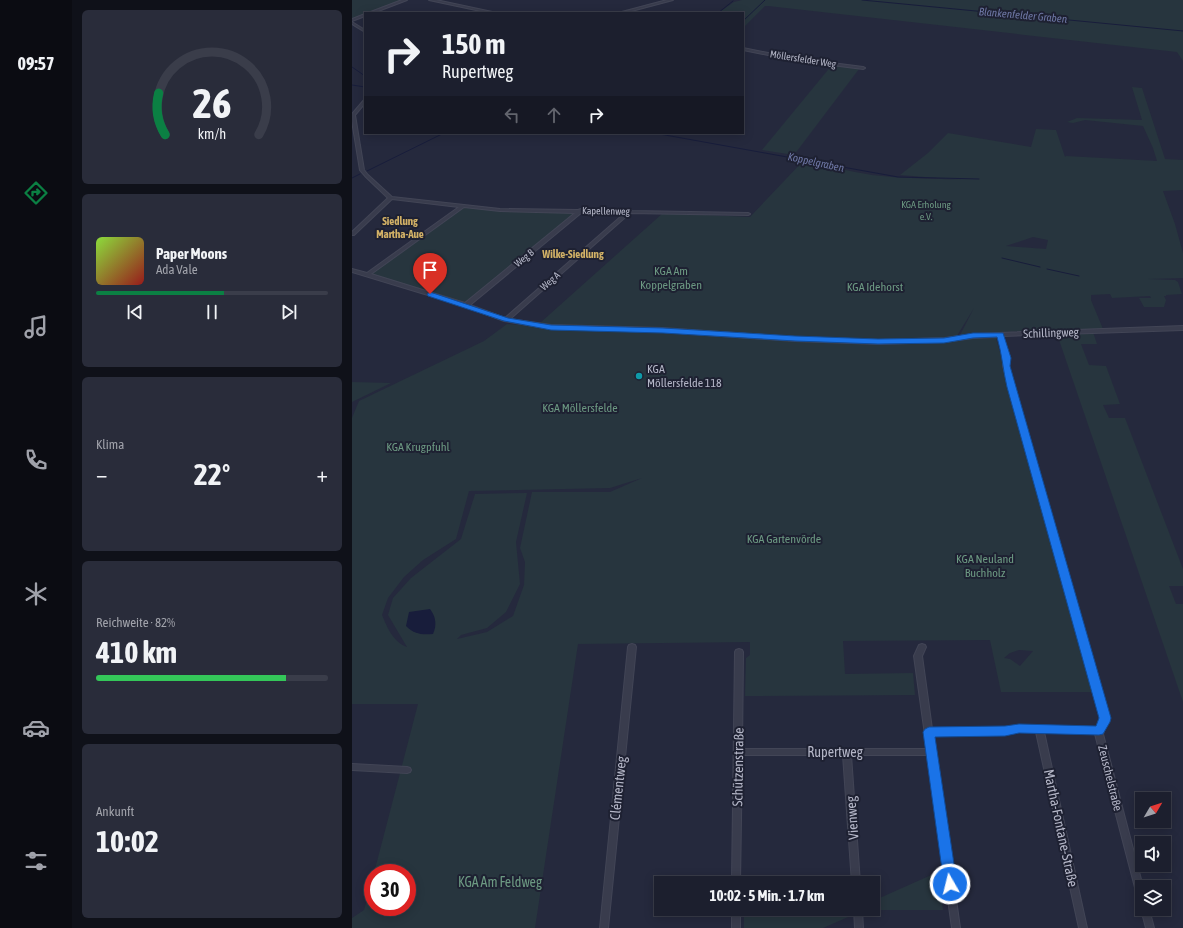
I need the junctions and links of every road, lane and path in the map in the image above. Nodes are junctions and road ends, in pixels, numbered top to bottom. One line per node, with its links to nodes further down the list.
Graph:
1 (406, 0): 4 (street)
2 (431, 0): 5 (street)
3 (671, 0): 6 (street)
4 (373, 12)
5 (490, 12)
6 (624, 12)
7 (364, 15): 8 (street)
8 (352, 20)
9 (352, 23): 10 (street)
10 (364, 30)
11 (744, 49): 12 (street, Möllersfelder Weg)
12 (863, 68)
13 (364, 102): 14 (street)
14 (391, 198): 15 (street, Kapellenweg); 19 (street)
15 (463, 206): 16 (street, Kapellenweg); 21 (street)
16 (581, 210): 17 (street, Kapellenweg); 22 (street, Weg B)
17 (630, 211): 18 (street, Kapellenweg); 23 (street, Weg A)
18 (748, 214)
19 (352, 234)
20 (352, 270): 21 (street, Schillingweg)
21 (367, 275): 22 (street, Schillingweg)
22 (466, 305): 23 (street, Schillingweg)
23 (506, 320): 25 (street, Schillingweg)
24 (1183, 328): 25 (street, Schillingweg)
25 (1000, 335): 30 (street, Zeuschelstraße)
26 (632, 647): 43 (street, Clémentweg)
27 (922, 647): 31 (street)
28 (740, 652): 32 (street, Schützenstraße)
29 (1039, 728): 30 (street); 31 (street); 47 (street, Martha-Fontane-Straße)
30 (1099, 730): 39 (street, Zeuschelstraße)
31 (929, 732): 33 (street)
32 (738, 752): 34 (street, Rupertweg); 37 (street, Schützenstraße)
33 (931, 752): 34 (street, Rupertweg); 46 (street)
34 (847, 753): 38 (street, Vienweg)
35 (352, 768): 36 (street)
36 (407, 770)
37 (736, 876)
38 (856, 876)
39 (1137, 880)
40 (736, 916): 44 (street)
41 (858, 916): 45 (street)
42 (1147, 916): 48 (street)
43 (604, 928)
44 (736, 928)
45 (859, 928)
46 (956, 928)
47 (1083, 928)
48 (1150, 928)

